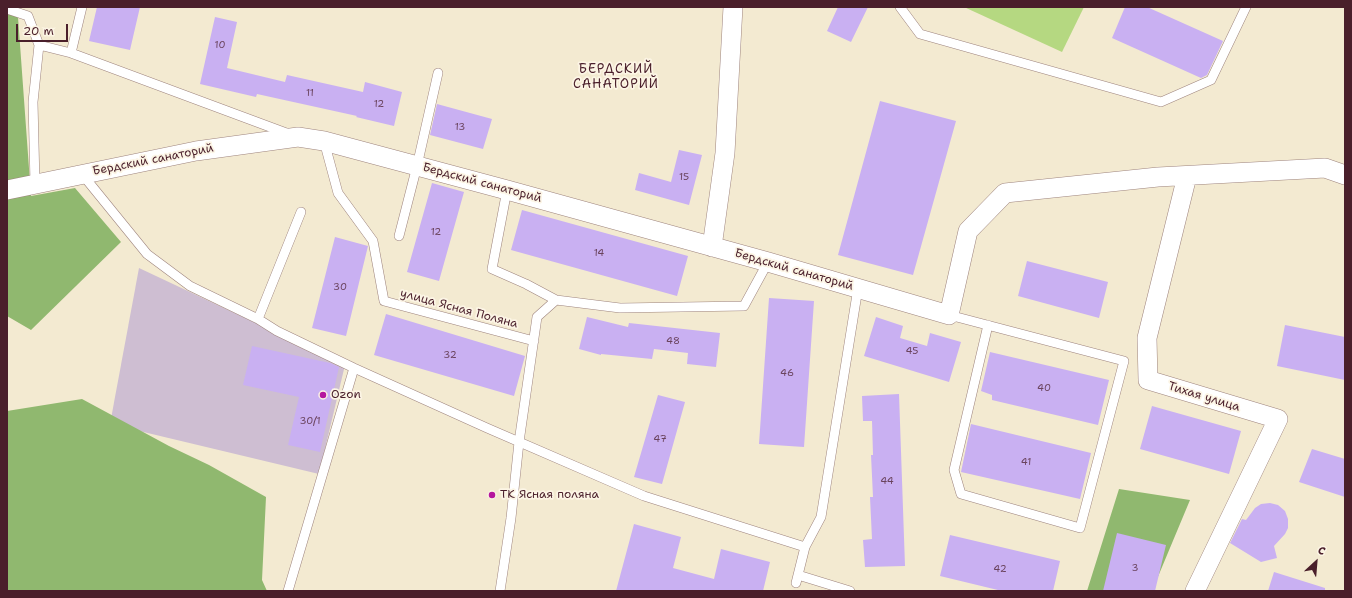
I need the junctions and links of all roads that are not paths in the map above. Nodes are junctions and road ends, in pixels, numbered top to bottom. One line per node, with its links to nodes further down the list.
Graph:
1 (82, 7): 7 (lane)
2 (733, 7): 20 (street)
3 (900, 7): 4 (lane)
4 (1246, 7)
5 (7, 9): 6 (lane)
6 (39, 45): 7 (lane); 15 (lane)
7 (71, 53): 9 (lane)
8 (438, 73): 11 (lane)
9 (298, 137): 10 (street, Бердский санаторий); 12 (street, Бердский санаторий)
10 (324, 141): 11 (street, Бердский санаторий); 27 (lane, улица Ясная Поляна)
11 (417, 166): 17 (street, Бердский санаторий); 19 (lane)
12 (82, 174): 15 (street, Бердский санаторий); 25 (lane)
13 (1345, 175): 14 (street)
14 (1187, 176): 24 (street); 34 (street, Тихая улица)
15 (35, 184): 16 (street, Бердский санаторий)
16 (7, 190)
17 (507, 190): 20 (street, Бердский санаторий); 23 (lane)
18 (302, 212): 25 (lane)
19 (399, 236)
20 (712, 247): 21 (street, Бердский санаторий)
21 (768, 262): 22 (street, Бердский санаторий); 23 (lane)
22 (858, 288): 24 (street, Бердский санаторий); 30 (lane)
23 (556, 300): 27 (lane)
24 (948, 315): 26 (lane)
25 (258, 319): 28 (lane)
26 (988, 325): 26 (lane)
27 (534, 341): 29 (lane)
28 (354, 368): 29 (lane); 31 (lane)
29 (519, 442): 30 (lane); 32 (lane)
30 (805, 547): 33 (lane)
31 (288, 591)
32 (500, 591)
33 (850, 591)
34 (1195, 591)

